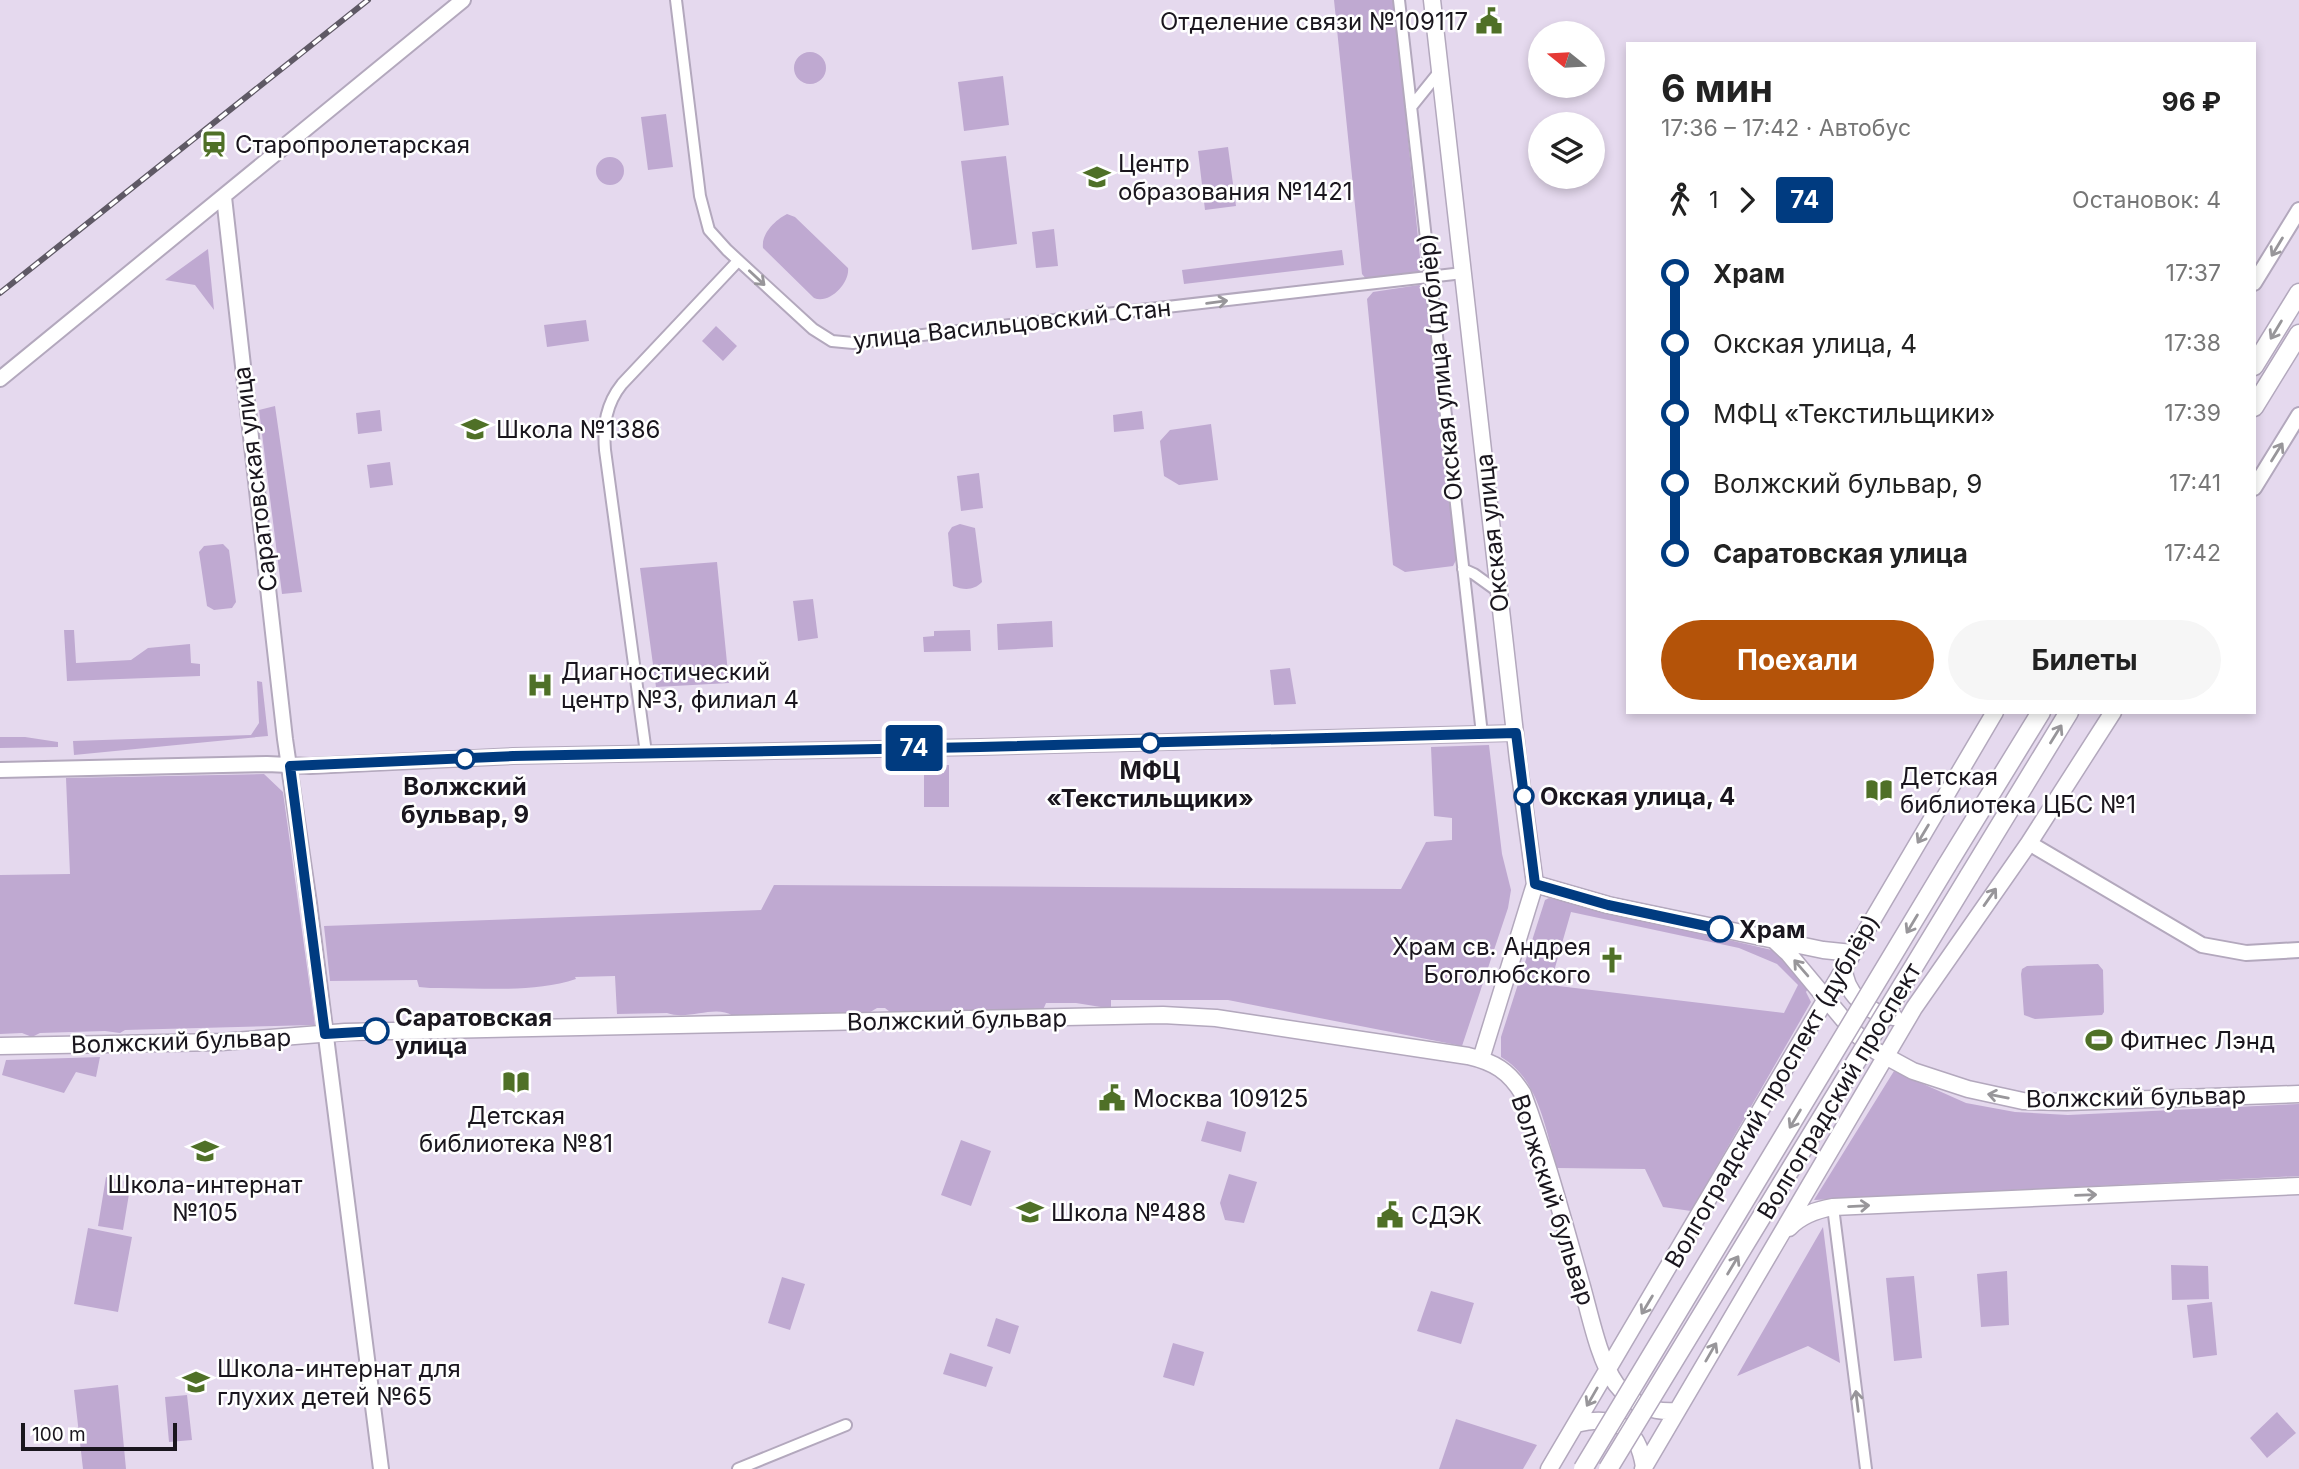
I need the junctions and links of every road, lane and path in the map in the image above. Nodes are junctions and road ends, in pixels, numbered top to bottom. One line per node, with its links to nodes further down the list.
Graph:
1 (463, 0): 7 (street)
2 (676, 0): 9 (street, улица Васильцовский Стан)
3 (1399, 0): 6 (street, Окская улица (дублёр))
4 (1432, 0): 5 (main road, Окская улица)
5 (1440, 71): 6 (street); 10 (main road, Окская улица)
6 (1411, 107): 11 (street, Окская улица (дублёр))
7 (224, 197): 16 (street); 29 (street, Саратовская улица)
8 (2299, 210): 12 (street, one-way to 12)
9 (738, 261): 11 (street, улица Васильцовский Стан, one-way to 11); 28 (street)
10 (1463, 273): 11 (street, улица Васильцовский Стан); 21 (main road, Окская улица)
11 (1430, 277): 20 (street, Окская улица (дублёр))
12 (2256, 280)
13 (2299, 293): 15 (main road, one-way to 15)
14 (2299, 334): 17 (main road)
15 (2256, 363)
16 (0, 379)
17 (2256, 404)
18 (2299, 415): 19 (street, one-way to 18)
19 (2256, 485)
20 (1463, 569): 21 (street); 27 (street, Окская улица (дублёр))
21 (1499, 592): 26 (main road, Окская улица)
22 (1994, 714): 35 (main road, Волгоградский проспект (дублёр), one-way to 35)
23 (2039, 714): 54 (main road, Волгоградский проспект, one-way to 54, bridge)
24 (2068, 714): 55 (main road, Волгоградский проспект, one-way to 24, bridge)
25 (2112, 714): 31 (main road)
26 (1516, 733): 27 (street); 32 (main road, Окская улица)
27 (1482, 734): 28 (street)
28 (646, 754): 29 (street)
29 (290, 766): 30 (street); 38 (street, Саратовская улица)
30 (0, 770)
31 (2029, 842): 34 (street); 37 (main road, one-way to 31)
32 (1535, 884): 33 (main road); 41 (main road, Окская улица)
33 (1774, 940): 35 (main road); 36 (main road, Волжский бульвар, one-way to 33)
34 (2299, 950)
35 (1848, 960): 36 (main road, Волгоградский проспект (дублёр)); 37 (main road)
36 (1826, 999): 40 (main road, Волжский бульвар); 46 (main road, Волгоградский проспект (дублёр), one-way to 46)
37 (1911, 1013): 40 (main road)
38 (325, 1034): 39 (main road, Волжский бульвар); 41 (main road, Волжский бульвар); 51 (street, Саратовская улица)
39 (0, 1046)
40 (1885, 1057): 42 (main road, Волжский бульвар, one-way to 40); 45 (main road)
41 (1482, 1059): 46 (main road, Волжский бульвар)
42 (2299, 1094)
43 (2299, 1186): 44 (main road, one-way to 43)
44 (1833, 1208): 45 (main road); 56 (street, one-way to 44)
45 (1777, 1240): 47 (main road, one-way to 45)
46 (1608, 1369): 47 (main road, Волжский бульвар); 48 (main road, Волгоградский проспект (дублёр), one-way to 48)
47 (1677, 1411): 50 (main road)
48 (1576, 1424): 50 (main road); 53 (main road, Волгоградский проспект (дублёр))
49 (846, 1425): 52 (street)
50 (1644, 1468)
51 (381, 1469)
52 (738, 1469)
53 (1549, 1469)
54 (1583, 1469)
55 (1608, 1469)
56 (1866, 1469)

